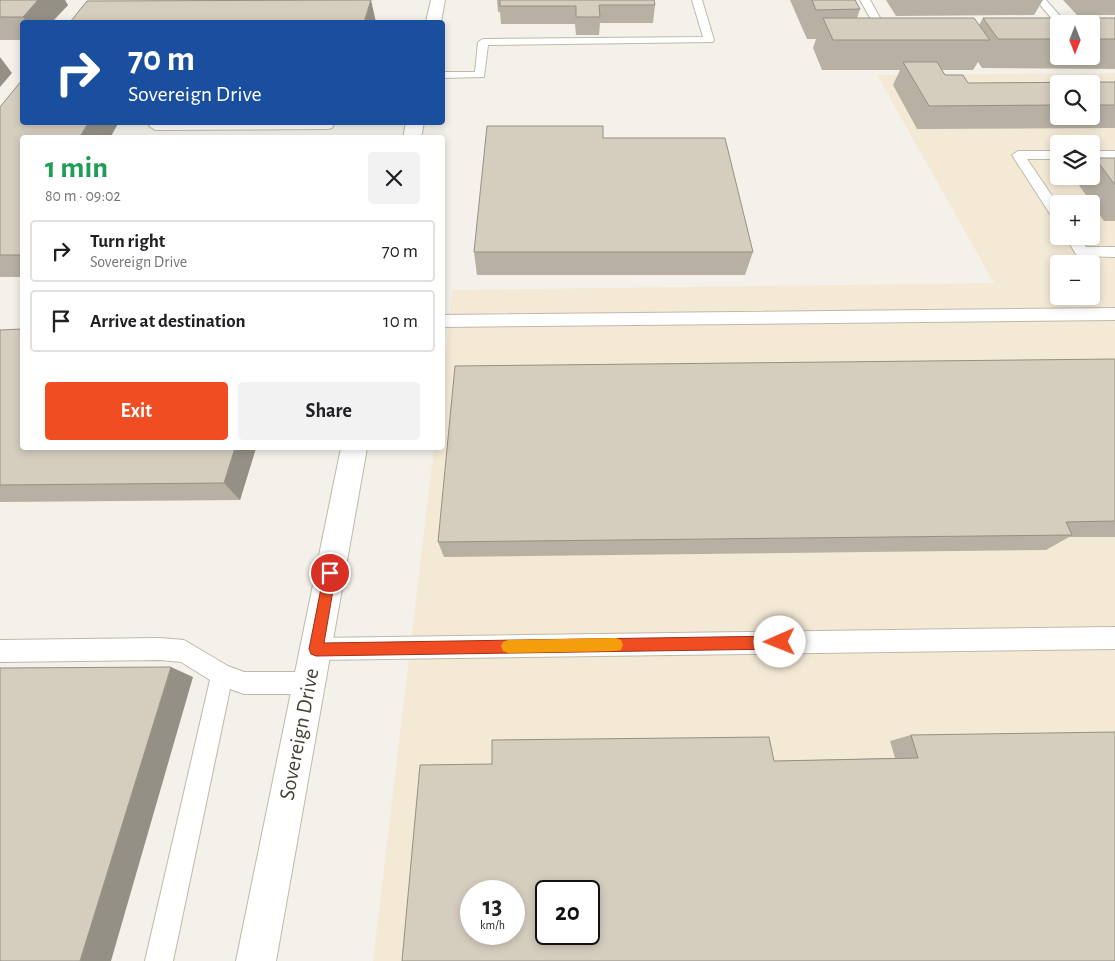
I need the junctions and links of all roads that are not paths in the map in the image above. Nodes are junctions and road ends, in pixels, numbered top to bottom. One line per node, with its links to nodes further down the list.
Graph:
1 (438, 0): 6 (street)
2 (697, 0): 8 (lane)
3 (865, 0): 7 (lane)
4 (1041, 0): 5 (lane)
5 (1054, 15)
6 (434, 20)
7 (910, 28)
8 (445, 75)
9 (328, 125): 10 (lane)
10 (155, 126)
11 (1050, 155): 14 (lane)
12 (1100, 155): 13 (lane)
13 (1115, 155)
14 (1050, 203)
15 (1078, 245): 16 (lane)
16 (1115, 252)
17 (1115, 314): 18 (lane)
18 (445, 321)
19 (354, 450): 21 (street, Sovereign Drive)
20 (1115, 638): 21 (lane)
21 (316, 649): 24 (street, Sovereign Drive)
22 (0, 652): 23 (lane)
23 (222, 674): 24 (lane); 25 (lane)
24 (308, 683): 26 (street, Sovereign Drive)
25 (159, 961)
26 (256, 961)

